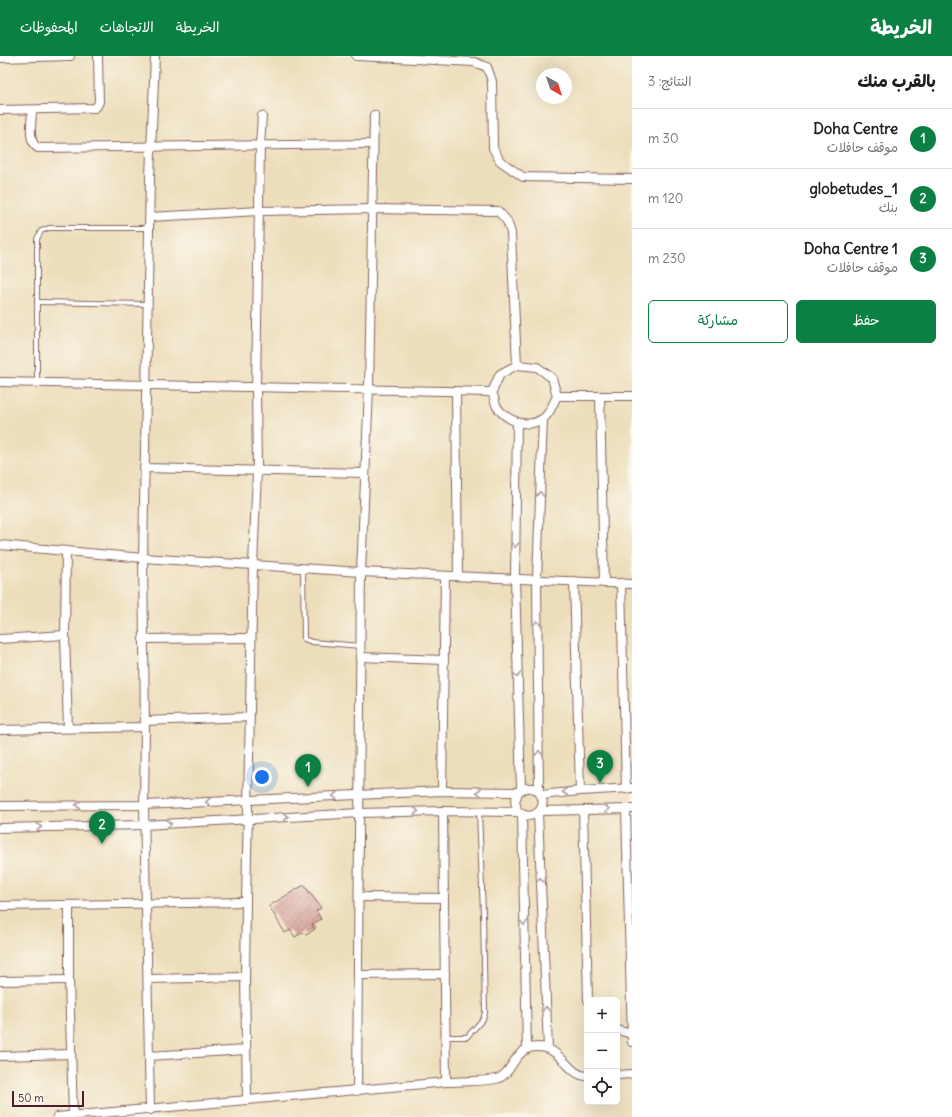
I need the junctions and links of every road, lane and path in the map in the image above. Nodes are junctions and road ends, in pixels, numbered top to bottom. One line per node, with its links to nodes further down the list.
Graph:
1 (70, 56): 5 (street)
2 (98, 56): 8 (street)
3 (156, 56): 12 (street)
4 (356, 56): 6 (street)
5 (0, 58)
6 (420, 58): 14 (street)
7 (0, 110): 8 (street)
8 (32, 110): 12 (street)
9 (374, 115): 11 (street)
10 (262, 116): 13 (street)
11 (373, 144): 13 (street); 15 (street)
12 (152, 146): 13 (street); 17 (street)
13 (260, 146): 16 (street)
14 (632, 179)
15 (372, 209): 16 (street); 21 (street); 26 (street)
16 (259, 211): 17 (street); 25 (street)
17 (150, 217): 18 (street)
18 (149, 228): 19 (lane); 20 (street)
19 (37, 302): 20 (lane); 23 (lane)
20 (148, 304): 24 (street)
21 (516, 365): 28 (street); 29 (street)
22 (0, 382): 23 (street)
23 (38, 383): 24 (street)
24 (146, 385): 25 (street); 34 (street)
25 (256, 387): 26 (street); 35 (street)
26 (369, 389): 27 (street); 36 (street)
27 (456, 391): 28 (street); 44 (street)
28 (492, 392): 33 (street)
29 (557, 396): 30 (street); 32 (street)
30 (600, 396): 31 (street); 48 (street)
31 (632, 396)
32 (543, 419): 33 (street); 46 (street, one-way to 32)
33 (517, 422): 45 (street, one-way to 45)
34 (144, 468): 35 (street); 39 (street)
35 (257, 472): 36 (street); 40 (street)
36 (365, 473): 42 (street)
37 (0, 544): 38 (street)
38 (66, 551): 39 (street); 51 (street)
39 (143, 558): 40 (street); 54 (street)
40 (253, 564): 41 (street); 52 (street)
41 (303, 568): 42 (street); 55 (lane)
42 (361, 572): 43 (street); 55 (street)
43 (445, 576): 44 (street); 57 (street)
44 (458, 576): 45 (street)
45 (514, 578): 46 (street); 64 (street, one-way to 64)
46 (537, 579): 47 (street); 67 (street, one-way to 46)
47 (574, 581): 48 (street); 65 (street)
48 (604, 582): 49 (street)
49 (621, 583): 50 (street); 58 (street)
50 (632, 584)
51 (65, 635): 53 (street); 61 (street)
52 (251, 638): 54 (street); 59 (street)
53 (0, 639)
54 (144, 639): 60 (street)
55 (361, 646): 56 (street)
56 (360, 657): 57 (street); 68 (street)
57 (444, 660): 66 (street)
58 (628, 708): 63 (street)
59 (249, 717): 60 (street); 69 (street)
60 (145, 724): 61 (street); 70 (street)
61 (68, 728): 62 (street)
62 (0, 730)
63 (629, 788): 65 (street)
64 (519, 791): 66 (street, one-way to 66); 67 (street); 78 (street)
65 (580, 791): 67 (street, one-way to 67)
66 (442, 792): 68 (street)
67 (540, 793): 76 (street)
68 (359, 795): 69 (street, one-way to 69); 77 (street)
69 (247, 800): 70 (street, one-way to 70); 79 (street)
70 (144, 805): 71 (street, one-way to 71); 80 (street)
71 (0, 806)
72 (629, 809): 74 (street, one-way to 72); 96 (street)
73 (443, 810): 75 (street); 77 (street, one-way to 73); 83 (street)
74 (583, 810): 76 (street); 94 (street)
75 (479, 811): 78 (street); 97 (lane)
76 (539, 812): 78 (street); 99 (street, one-way to 76)
77 (360, 813): 79 (street, one-way to 77); 82 (street)
78 (520, 813): 100 (street, one-way to 100)
79 (247, 819): 80 (street, one-way to 79); 84 (street)
80 (144, 825): 81 (street, one-way to 80); 85 (street)
81 (0, 828)
82 (359, 897): 83 (street); 89 (street)
83 (444, 898): 88 (street)
84 (246, 902): 85 (street); 90 (street)
85 (146, 904): 86 (street); 91 (street)
86 (69, 905): 87 (street); 92 (street)
87 (0, 906)
88 (445, 974): 89 (street); 97 (street)
89 (358, 976): 109 (street)
90 (245, 977): 91 (street); 101 (street)
91 (148, 979): 104 (street)
92 (69, 980): 93 (street); 102 (street)
93 (0, 981)
94 (588, 997)
95 (620, 1031): 96 (street)
96 (632, 1034): 98 (street)
97 (446, 1037): 108 (street)
98 (632, 1042)
99 (548, 1048): 100 (street); 106 (street)
100 (527, 1049): 108 (street)
101 (246, 1050): 104 (street); 110 (street)
102 (71, 1054): 103 (street); 112 (street)
103 (0, 1056)
104 (149, 1056): 111 (street)
105 (632, 1074): 107 (street)
106 (584, 1075)
107 (620, 1075)
108 (446, 1082): 109 (street)
109 (357, 1091): 110 (street)
110 (247, 1099): 111 (street)
111 (150, 1110): 112 (street)
112 (73, 1115): 113 (street)
113 (57, 1117)

